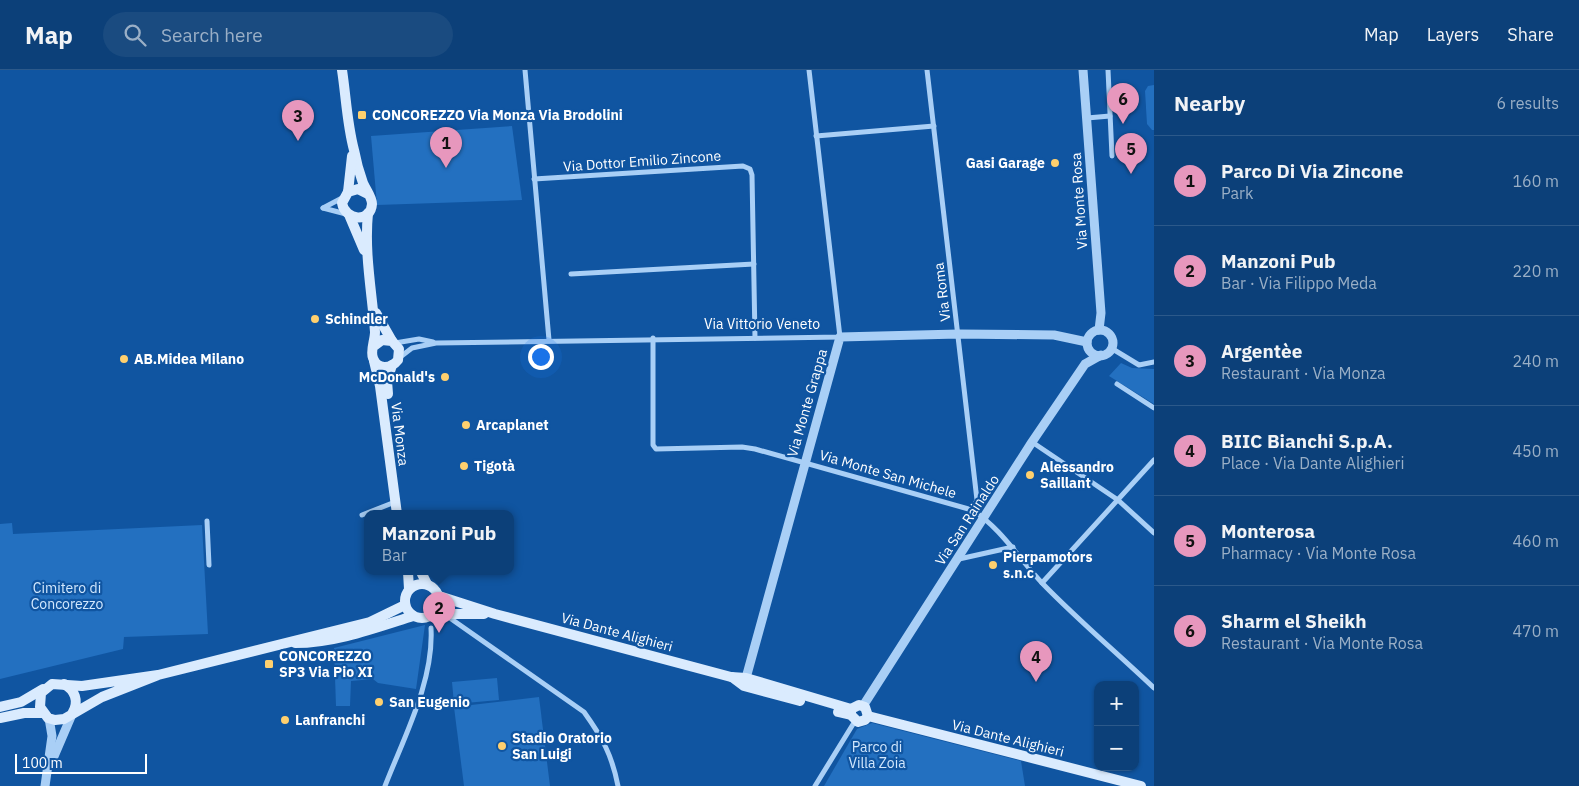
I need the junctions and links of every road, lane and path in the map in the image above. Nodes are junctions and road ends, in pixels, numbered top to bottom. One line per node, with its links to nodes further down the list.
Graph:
1 (342, 70): 11 (main road)
2 (525, 70): 13 (street)
3 (809, 70): 10 (street, Via Monte Grappa)
4 (927, 70): 9 (street, Via Roma)
5 (1083, 70): 8 (street, Via Monte Rosa)
6 (1108, 70): 7 (street)
7 (1110, 116): 8 (street); 12 (street)
8 (1087, 118): 22 (street, Via Monte Rosa)
9 (934, 126): 10 (street); 23 (street, Via Roma)
10 (816, 136): 24 (street, Via Monte Grappa)
11 (353, 147): 14 (main road); 15 (main road)
12 (1112, 156)
13 (534, 179): 19 (street, Via Dottor Emilio Zincone); 27 (street)
14 (346, 194): 15 (main road); 17 (main road); 17 (street)
15 (368, 194): 16 (main road)
16 (368, 213): 17 (main road); 18 (main road)
17 (348, 215): 18 (main road)
18 (366, 256): 21 (main road)
19 (754, 264): 20 (street); 26 (street)
20 (571, 274)
21 (373, 305): 28 (main road); 31 (main road)
22 (1099, 330): 29 (street); 32 (street)
23 (958, 334): 24 (street, Via Vittorio Veneto); 29 (street, Via Vittorio Veneto); 47 (street, Via Roma)
24 (840, 337): 26 (street, Via Vittorio Veneto); 41 (street, Via Monte Grappa)
25 (653, 338): 26 (street, Via Vittorio Veneto); 27 (street, Via Vittorio Veneto); 41 (street, Via Monte San Michele)
26 (755, 338)
27 (548, 340): 30 (street, Via Vittorio Veneto)
28 (393, 342): 30 (street, Via Vittorio Veneto); 31 (main road); 35 (main road)
29 (1087, 342): 33 (street)
30 (436, 343): 35 (street, Via Vittorio Veneto)
31 (374, 346): 34 (main road)
32 (1111, 348): 33 (street); 36 (street)
33 (1101, 355): 39 (street, Via San Rainaldo)
34 (373, 358): 35 (main road); 43 (main road, Via Monza)
35 (396, 362): 46 (main road, Via Monza)
36 (1154, 362)
37 (1117, 384): 38 (street)
38 (1154, 408)
39 (1032, 442): 42 (street); 48 (street, Via San Rainaldo)
40 (1154, 460): 42 (street)
41 (804, 463): 47 (street, Via Monte San Michele); 68 (street, Via Monte Grappa)
42 (1118, 500): 50 (street); 56 (street)
43 (395, 502): 44 (street); 45 (main road, Via Monza)
44 (375, 510)
45 (396, 510)
46 (403, 510)
47 (972, 510): 48 (street, Via Monte San Michele)
48 (984, 518): 51 (street, Via Monte San Michele); 52 (street, Via San Rainaldo)
49 (207, 521): 53 (street)
50 (1154, 533)
51 (1013, 547): 52 (street); 56 (street, Via Monte San Michele)
52 (959, 559): 73 (street, Via San Rainaldo)
53 (209, 565)
54 (408, 575): 58 (main road)
55 (422, 575): 57 (main road)
56 (1042, 583): 71 (street, Via Monte San Michele)
57 (427, 584): 58 (main road); 59 (main road)
58 (409, 589): 60 (main road)
59 (439, 596): 61 (main road); 62 (main road, Via Dante Alighieri)
60 (405, 606): 63 (main road); 65 (main road)
61 (438, 614): 62 (main road, Via Dante Alighieri); 63 (main road); 82 (street)
62 (495, 614): 67 (main road, Via Dante Alighieri)
63 (413, 616): 65 (main road)
64 (431, 628): 81 (street)
65 (291, 643): 66 (main road)
66 (158, 675): 69 (main road); 74 (main road)
67 (731, 677): 68 (main road, Via Dante Alighieri); 75 (main road, Via Dante Alighieri)
68 (746, 678): 75 (main road, Via Dante Alighieri)
69 (63, 684): 70 (main road); 74 (main road)
70 (48, 686): 72 (main road); 76 (main road)
71 (1154, 688)
72 (0, 707)
73 (866, 711): 75 (main road, Via Dante Alighieri); 75 (main road); 84 (main road, Via Dante Alighieri)
74 (72, 712): 76 (main road); 78 (street)
75 (852, 715): 83 (street)
76 (46, 716): 77 (main road); 78 (street)
77 (0, 718)
78 (47, 772): 79 (street); 80 (street)
79 (38, 786)
80 (45, 786)
81 (385, 786)
82 (618, 786)
83 (815, 786)
84 (1141, 786)

